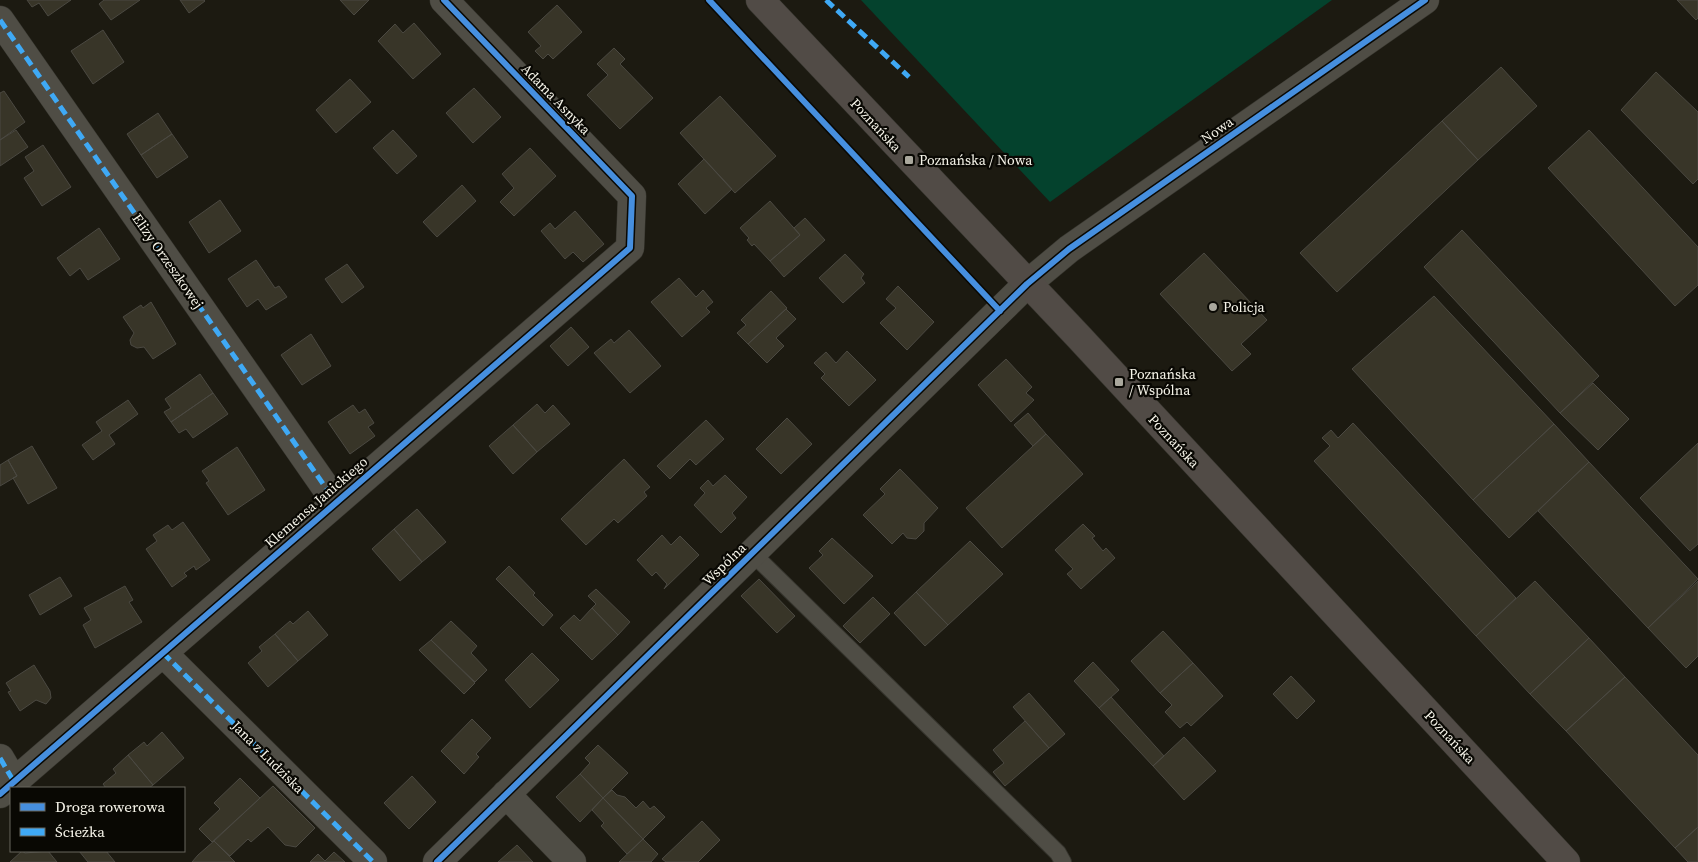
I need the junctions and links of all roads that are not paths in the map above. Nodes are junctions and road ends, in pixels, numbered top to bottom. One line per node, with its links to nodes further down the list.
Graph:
1 (444, 0): 5 (street, Adama Asnyka)
2 (760, 0): 6 (main road, Poznańska)
3 (1424, 0): 6 (street, Nowa)
4 (0, 20): 7 (street, Elizy Orzeszkowej)
5 (631, 221): 7 (street, Klemensa Janickiego)
6 (1027, 284): 8 (street, Wspólna); 17 (main road, Poznańska)
7 (335, 501): 9 (street, Klemensa Janickiego)
8 (752, 553): 12 (street, Wspólna); 16 (lane)
9 (163, 653): 11 (street, Klemensa Janickiego); 13 (street, Jana z Ludziska)
10 (0, 758): 11 (street)
11 (7, 788)
12 (506, 794): 14 (street, Wspólna); 15 (street)
13 (373, 862)
14 (437, 862)
15 (572, 862)
16 (1063, 862)
17 (1566, 862)

